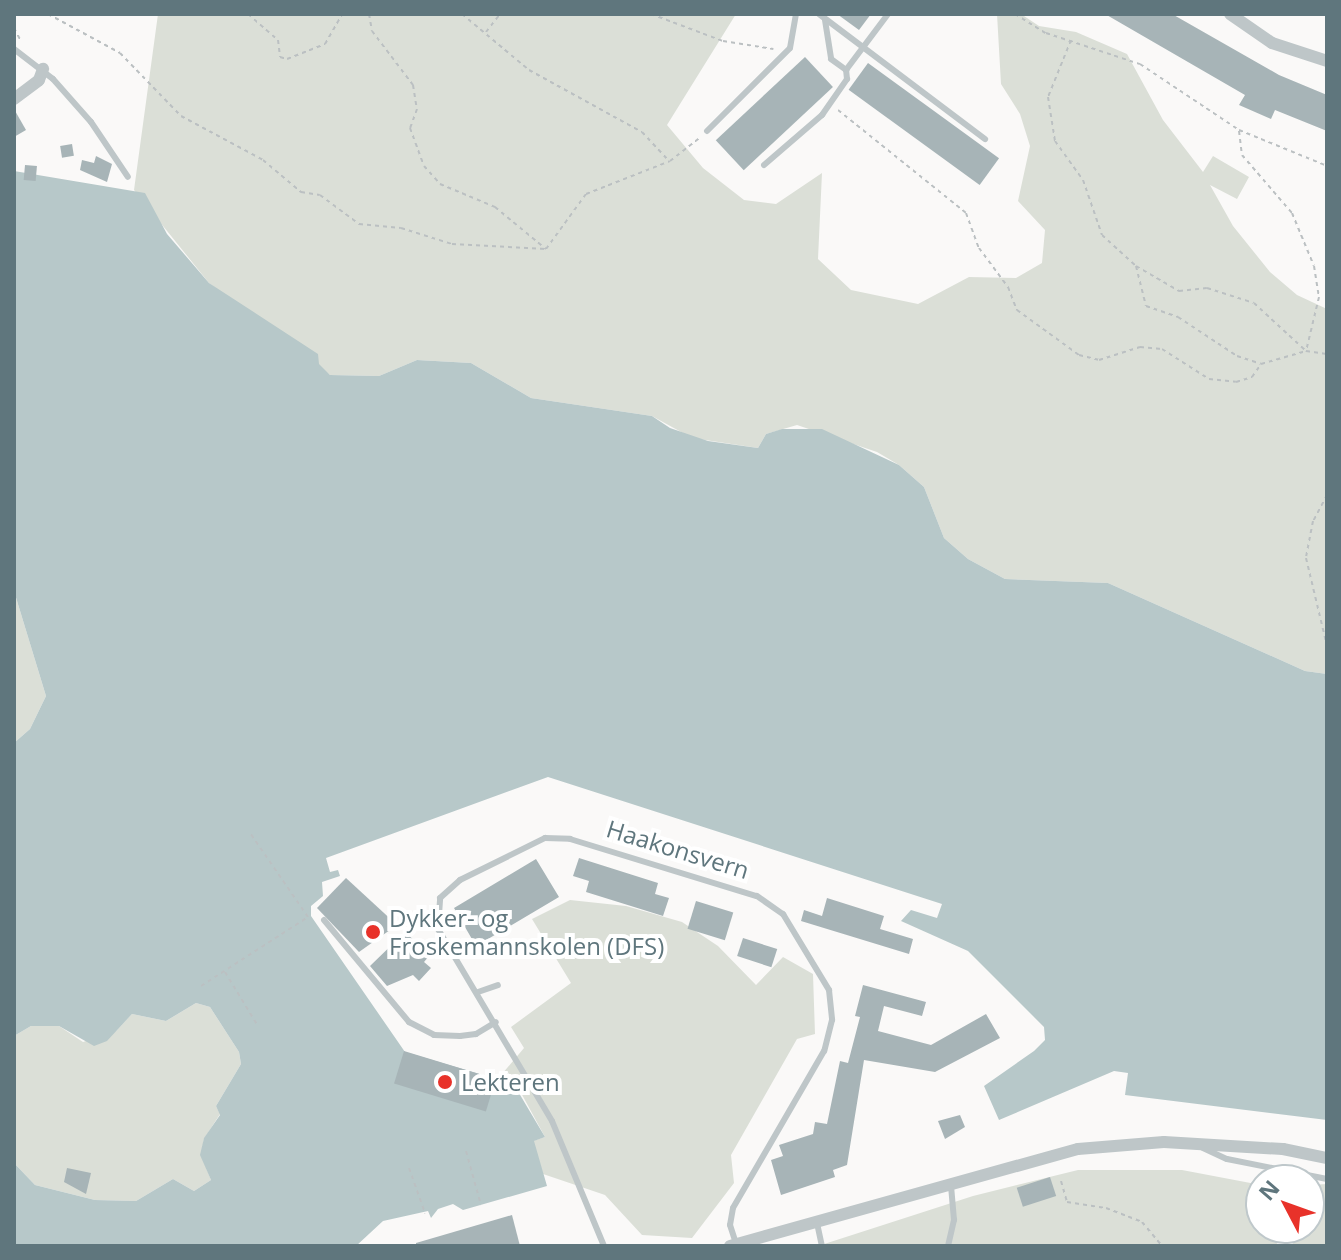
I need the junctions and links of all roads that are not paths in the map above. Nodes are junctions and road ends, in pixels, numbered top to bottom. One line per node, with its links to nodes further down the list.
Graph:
1 (796, 14): 12 (lane)
2 (819, 14): 5 (lane)
3 (888, 14): 6 (lane)
4 (1230, 14): 8 (street)
5 (825, 20): 6 (lane); 10 (lane)
6 (863, 47): 10 (lane); 13 (lane)
7 (14, 49): 9 (lane)
8 (1327, 61)
9 (43, 69): 11 (street); 15 (lane)
10 (846, 70): 14 (lane)
11 (14, 99)
12 (707, 131)
13 (985, 139)
14 (764, 165)
15 (128, 177)
16 (324, 920): 19 (lane)
17 (498, 985): 18 (lane)
18 (478, 992): 19 (lane, Haakonsvern); 25 (lane, Haakonsvern)
19 (496, 1022): 26 (lane, Haakonsvern)
20 (1200, 1146): 21 (street, Haakonsvern); 22 (lane, Haakonsvern); 23 (street, Haakonsvern)
21 (1327, 1158)
22 (1327, 1179)
23 (951, 1187): 24 (street, Haakonsvern); 28 (lane)
24 (817, 1223): 25 (street, Haakonsvern); 27 (lane)
25 (735, 1245)
26 (604, 1246)
27 (822, 1246)
28 (948, 1246)

